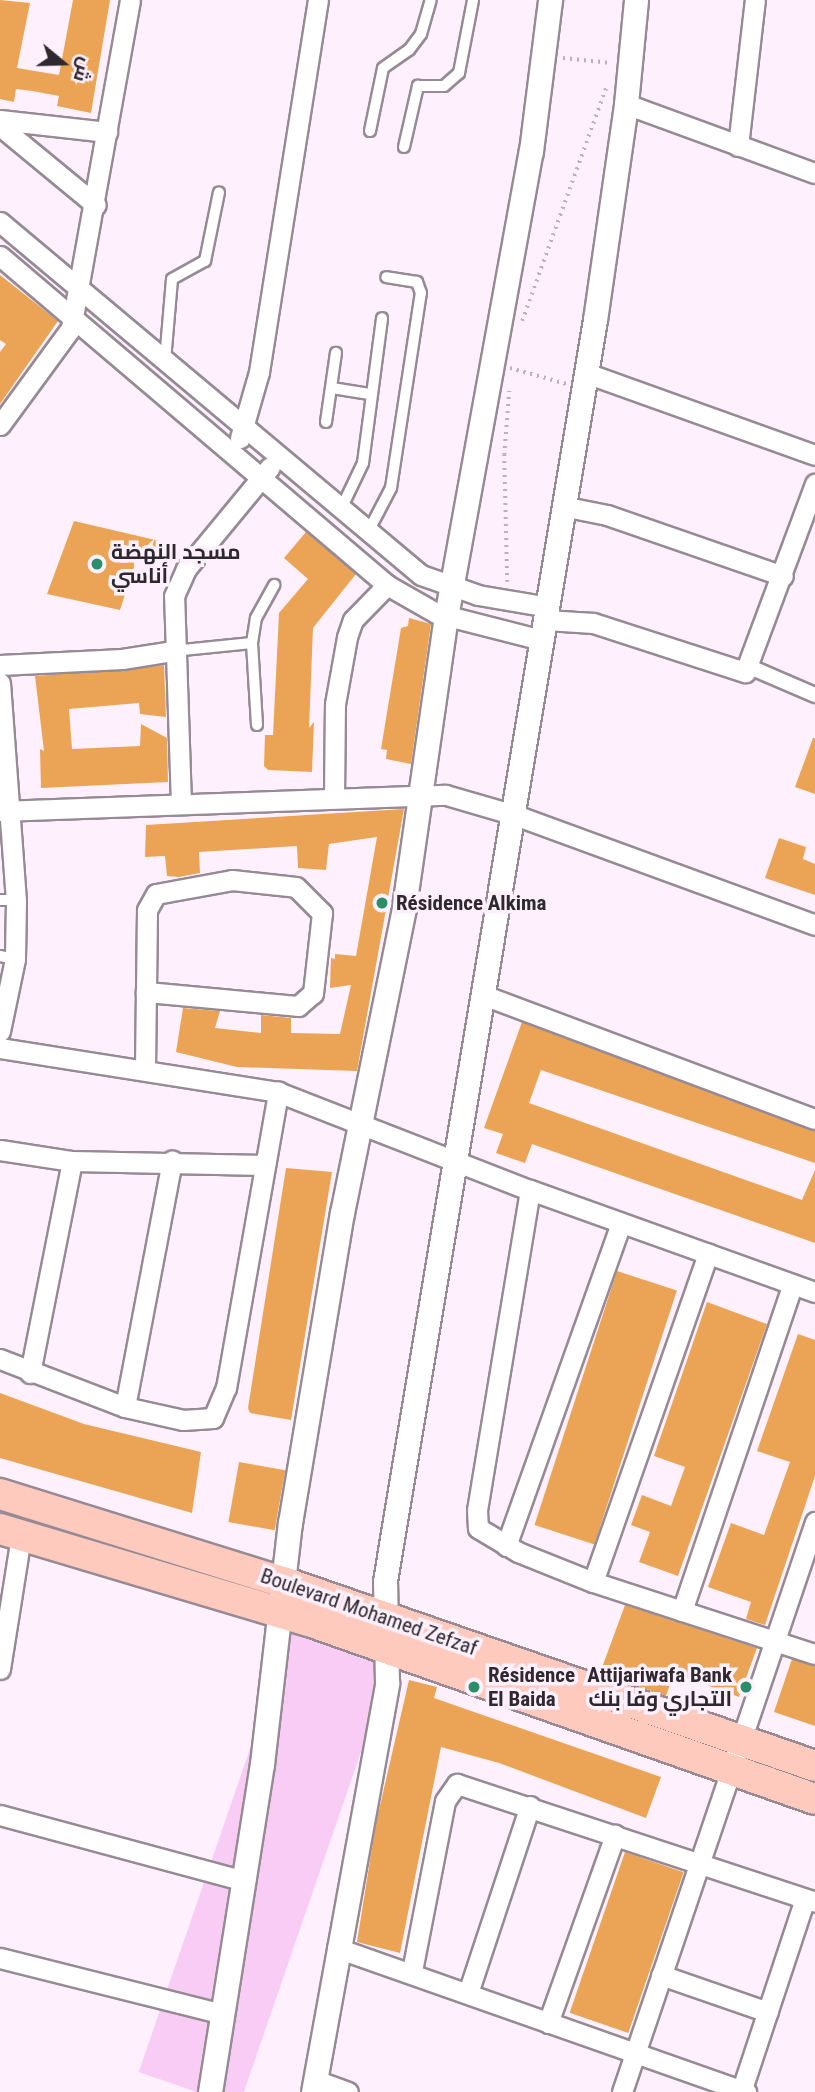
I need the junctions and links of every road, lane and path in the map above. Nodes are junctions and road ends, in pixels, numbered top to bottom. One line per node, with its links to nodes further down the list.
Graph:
1 (130, 0): 14 (street)
2 (318, 0): 35 (street)
3 (431, 0): 13 (lane)
4 (472, 0): 16 (lane)
5 (550, 0): 8 (street)
6 (636, 0): 9 (street)
7 (755, 0): 15 (street)
8 (544, 56): 9 (path); 29 (street)
9 (619, 60): 10 (street); 26 (path)
10 (626, 104): 15 (street); 30 (street)
11 (0, 120): 14 (street)
12 (0, 126): 19 (street)
13 (370, 131)
14 (107, 132): 19 (street)
15 (738, 146): 17 (street)
16 (404, 147)
17 (815, 173)
18 (219, 192): 28 (lane)
19 (96, 205): 23 (street)
20 (0, 222): 23 (street)
21 (0, 256): 24 (street)
22 (386, 277): 43 (lane)
23 (81, 290): 24 (street); 28 (street)
24 (74, 318): 34 (street); 36 (street)
25 (382, 318): 32 (lane)
26 (520, 330)
27 (336, 354): 31 (lane)
28 (165, 361): 35 (street)
29 (506, 362): 30 (path); 47 (street); 48 (path)
30 (584, 380): 37 (street); 41 (street)
31 (332, 388): 32 (lane); 33 (lane)
32 (370, 394): 42 (lane)
33 (326, 422)
34 (0, 425)
35 (246, 429): 36 (street); 38 (street)
36 (233, 451): 39 (street)
37 (815, 455)
38 (278, 458): 39 (street); 42 (street)
39 (262, 477): 46 (street); 52 (street)
40 (815, 484): 44 (street)
41 (562, 506): 44 (street); 50 (street)
42 (341, 509): 43 (street)
43 (368, 532): 47 (street)
44 (783, 576): 54 (street)
45 (274, 585): 51 (lane)
46 (387, 585): 49 (street); 60 (street)
47 (452, 588): 48 (street); 49 (street)
48 (508, 600): 50 (street)
49 (446, 617): 50 (street); 59 (street)
50 (545, 622): 54 (street); 63 (street)
51 (252, 643): 52 (lane); 57 (lane)
52 (173, 651): 53 (street); 61 (street)
53 (0, 665)
54 (750, 667): 56 (street)
55 (0, 683): 58 (street)
56 (815, 695)
57 (257, 725)
58 (1, 726): 62 (street)
59 (423, 793): 60 (street); 63 (street); 74 (street)
60 (334, 797): 61 (street)
61 (181, 804): 62 (street)
62 (5, 811): 64 (street)
63 (514, 815): 65 (street); 68 (street)
64 (8, 900): 66 (street)
65 (815, 925)
66 (7, 958): 69 (street)
67 (146, 992): 67 (street); 71 (street)
68 (483, 995): 73 (street); 78 (street)
69 (0, 1031)
70 (0, 1048): 71 (street)
71 (145, 1069): 72 (street)
72 (278, 1092): 74 (street); 79 (street)
73 (815, 1119)
74 (360, 1125): 78 (street); 93 (street)
75 (0, 1150): 77 (street)
76 (172, 1160): 77 (street); 79 (street); 87 (street)
77 (72, 1161): 86 (street)
78 (456, 1162): 80 (street); 96 (street)
79 (264, 1165): 87 (street)
80 (530, 1190): 81 (street); 91 (street)
81 (621, 1223): 82 (street); 91 (street)
82 (708, 1254): 83 (street); 92 (street)
83 (793, 1284): 84 (street); 94 (street)
84 (815, 1292)
85 (0, 1359): 86 (street)
86 (30, 1373): 87 (street)
87 (125, 1407)
88 (0, 1494): 93 (main road, Boulevard Mohamed Zefzaf)
89 (815, 1522): 97 (street)
90 (10, 1533): 95 (main road, Boulevard Mohamed Zefzaf); 100 (street)
91 (506, 1546): 92 (street)
92 (593, 1581): 94 (street)
93 (283, 1582): 95 (street); 96 (main road, Boulevard Mohamed Zefzaf)
94 (682, 1611): 97 (street)
95 (281, 1613): 98 (main road, Boulevard Mohamed Zefzaf); 109 (street)
96 (385, 1617): 98 (street); 101 (main road, Boulevard Mohamed Zefzaf)
97 (776, 1641): 99 (street); 101 (street)
98 (388, 1649): 103 (main road, Boulevard Mohamed Zefzaf); 111 (street)
99 (815, 1654)
100 (0, 1669)
101 (743, 1740): 102 (main road, Boulevard Mohamed Zefzaf); 103 (street)
102 (815, 1766)
103 (732, 1771): 104 (main road, Boulevard Mohamed Zefzaf); 108 (street)
104 (815, 1799)
105 (530, 1806): 107 (street); 113 (street); 115 (street)
106 (0, 1815): 109 (street)
107 (615, 1835): 108 (street); 118 (street)
108 (700, 1863): 110 (street); 114 (street)
109 (245, 1881): 117 (street)
110 (810, 1901): 116 (street)
111 (337, 1948): 113 (street); 120 (street)
112 (0, 1958): 117 (street)
113 (412, 1971): 115 (street)
114 (661, 1975): 116 (street); 119 (street)
115 (468, 1993): 118 (street)
116 (768, 2012): 121 (street)
117 (223, 2014): 122 (street)
118 (548, 2023): 119 (street)
119 (635, 2055): 121 (street); 124 (street)
120 (314, 2086): 123 (street)
121 (743, 2091)
122 (211, 2092)
123 (348, 2092)
124 (622, 2092)

